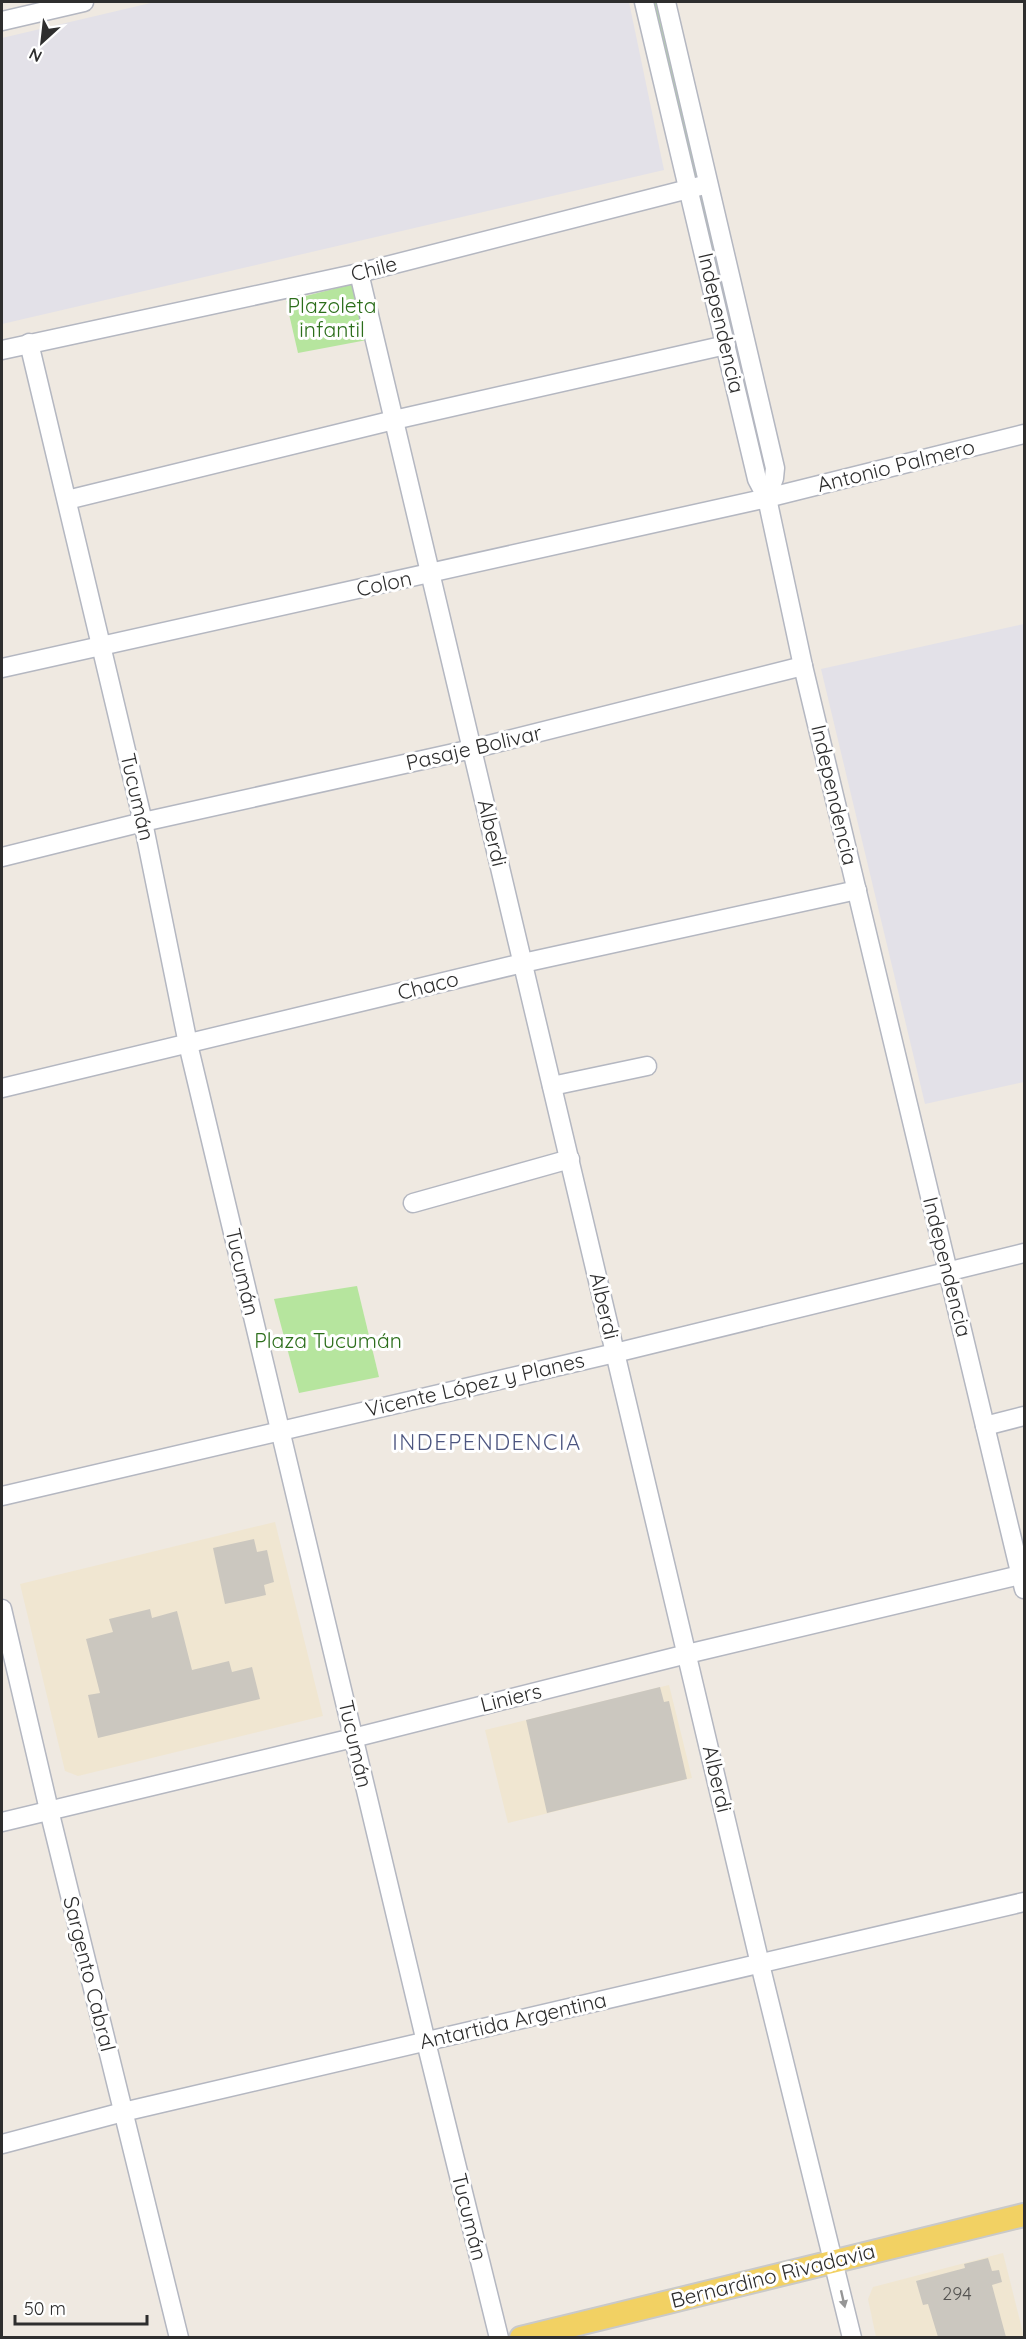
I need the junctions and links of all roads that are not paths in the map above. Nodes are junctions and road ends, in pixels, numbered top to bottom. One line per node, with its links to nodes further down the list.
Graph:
1 (84, 2): 4 (street)
2 (644, 2): 6 (street, Independencia)
3 (666, 2): 5 (street)
4 (2, 21)
5 (708, 184): 6 (street, Chile); 13 (street)
6 (689, 188): 7 (street, Chile); 9 (street, Independencia)
7 (359, 273): 8 (street, Chile); 11 (street, Alberdi)
8 (29, 343): 10 (street, Chile); 14 (street, Tucumán)
9 (726, 345): 11 (street); 13 (street, Independencia)
10 (2, 350)
11 (394, 420): 14 (street); 15 (street, Alberdi)
12 (1024, 434): 13 (street, Antonio Palmero)
13 (767, 498): 15 (street, Colon); 17 (street, Independencia)
14 (67, 500): 16 (street, Tucumán)
15 (431, 574): 16 (street, Colon); 19 (street, Alberdi)
16 (102, 645): 18 (street, Colon); 20 (street, Tucumán)
17 (803, 666): 19 (street, Pasaje Bolivar); 22 (street, Independencia)
18 (2, 668)
19 (472, 749): 20 (street, Pasaje Bolivar); 23 (street, Alberdi)
20 (143, 822): 21 (street, Pasaje Bolivar); 24 (street, Tucumán)
21 (2, 857)
22 (857, 890): 23 (street, Chaco); 31 (street, Independencia)
23 (523, 963): 24 (street, Chaco); 26 (street, Alberdi)
24 (188, 1044): 27 (street, Chaco); 35 (street, Tucumán)
25 (647, 1066): 26 (street)
26 (552, 1086): 28 (street, Alberdi)
27 (2, 1088)
28 (570, 1159): 29 (street); 32 (street, Alberdi)
29 (413, 1203)
30 (1024, 1253): 31 (street, Vicente López y Planes)
31 (948, 1271): 32 (street, Vicente López y Planes); 34 (street, Independencia)
32 (615, 1353): 35 (street, Vicente López y Planes); 39 (street, Alberdi)
33 (1024, 1416): 34 (street)
34 (985, 1426): 37 (street, Independencia)
35 (280, 1430): 36 (street, Vicente López y Planes); 40 (street, Tucumán)
36 (2, 1496)
37 (1023, 1579): 39 (street, Liniers)
38 (2, 1609): 41 (street, Sargento Cabral)
39 (687, 1654): 40 (street, Liniers); 44 (street, Alberdi)
40 (353, 1738): 41 (street, Liniers); 45 (street, Tucumán)
41 (49, 1810): 42 (street, Liniers); 46 (street, Sargento Cabral)
42 (2, 1822)
43 (1024, 1902): 44 (street, Antartida Argentina)
44 (760, 1964): 45 (street, Antartida Argentina); 49 (street, Alberdi)
45 (426, 2042): 46 (street, Antartida Argentina); 51 (street, Tucumán)
46 (123, 2112): 47 (street, Antartida Argentina); 50 (street, Sargento Cabral)
47 (2, 2144)
48 (1024, 2215): 49 (main road, Bernardino Rivadavia)
49 (835, 2261): 52 (main road, Bernardino Rivadavia); 53 (street, Alberdi, one-way to 53)
50 (179, 2337)
51 (499, 2337)
52 (521, 2337)
53 (852, 2337)

